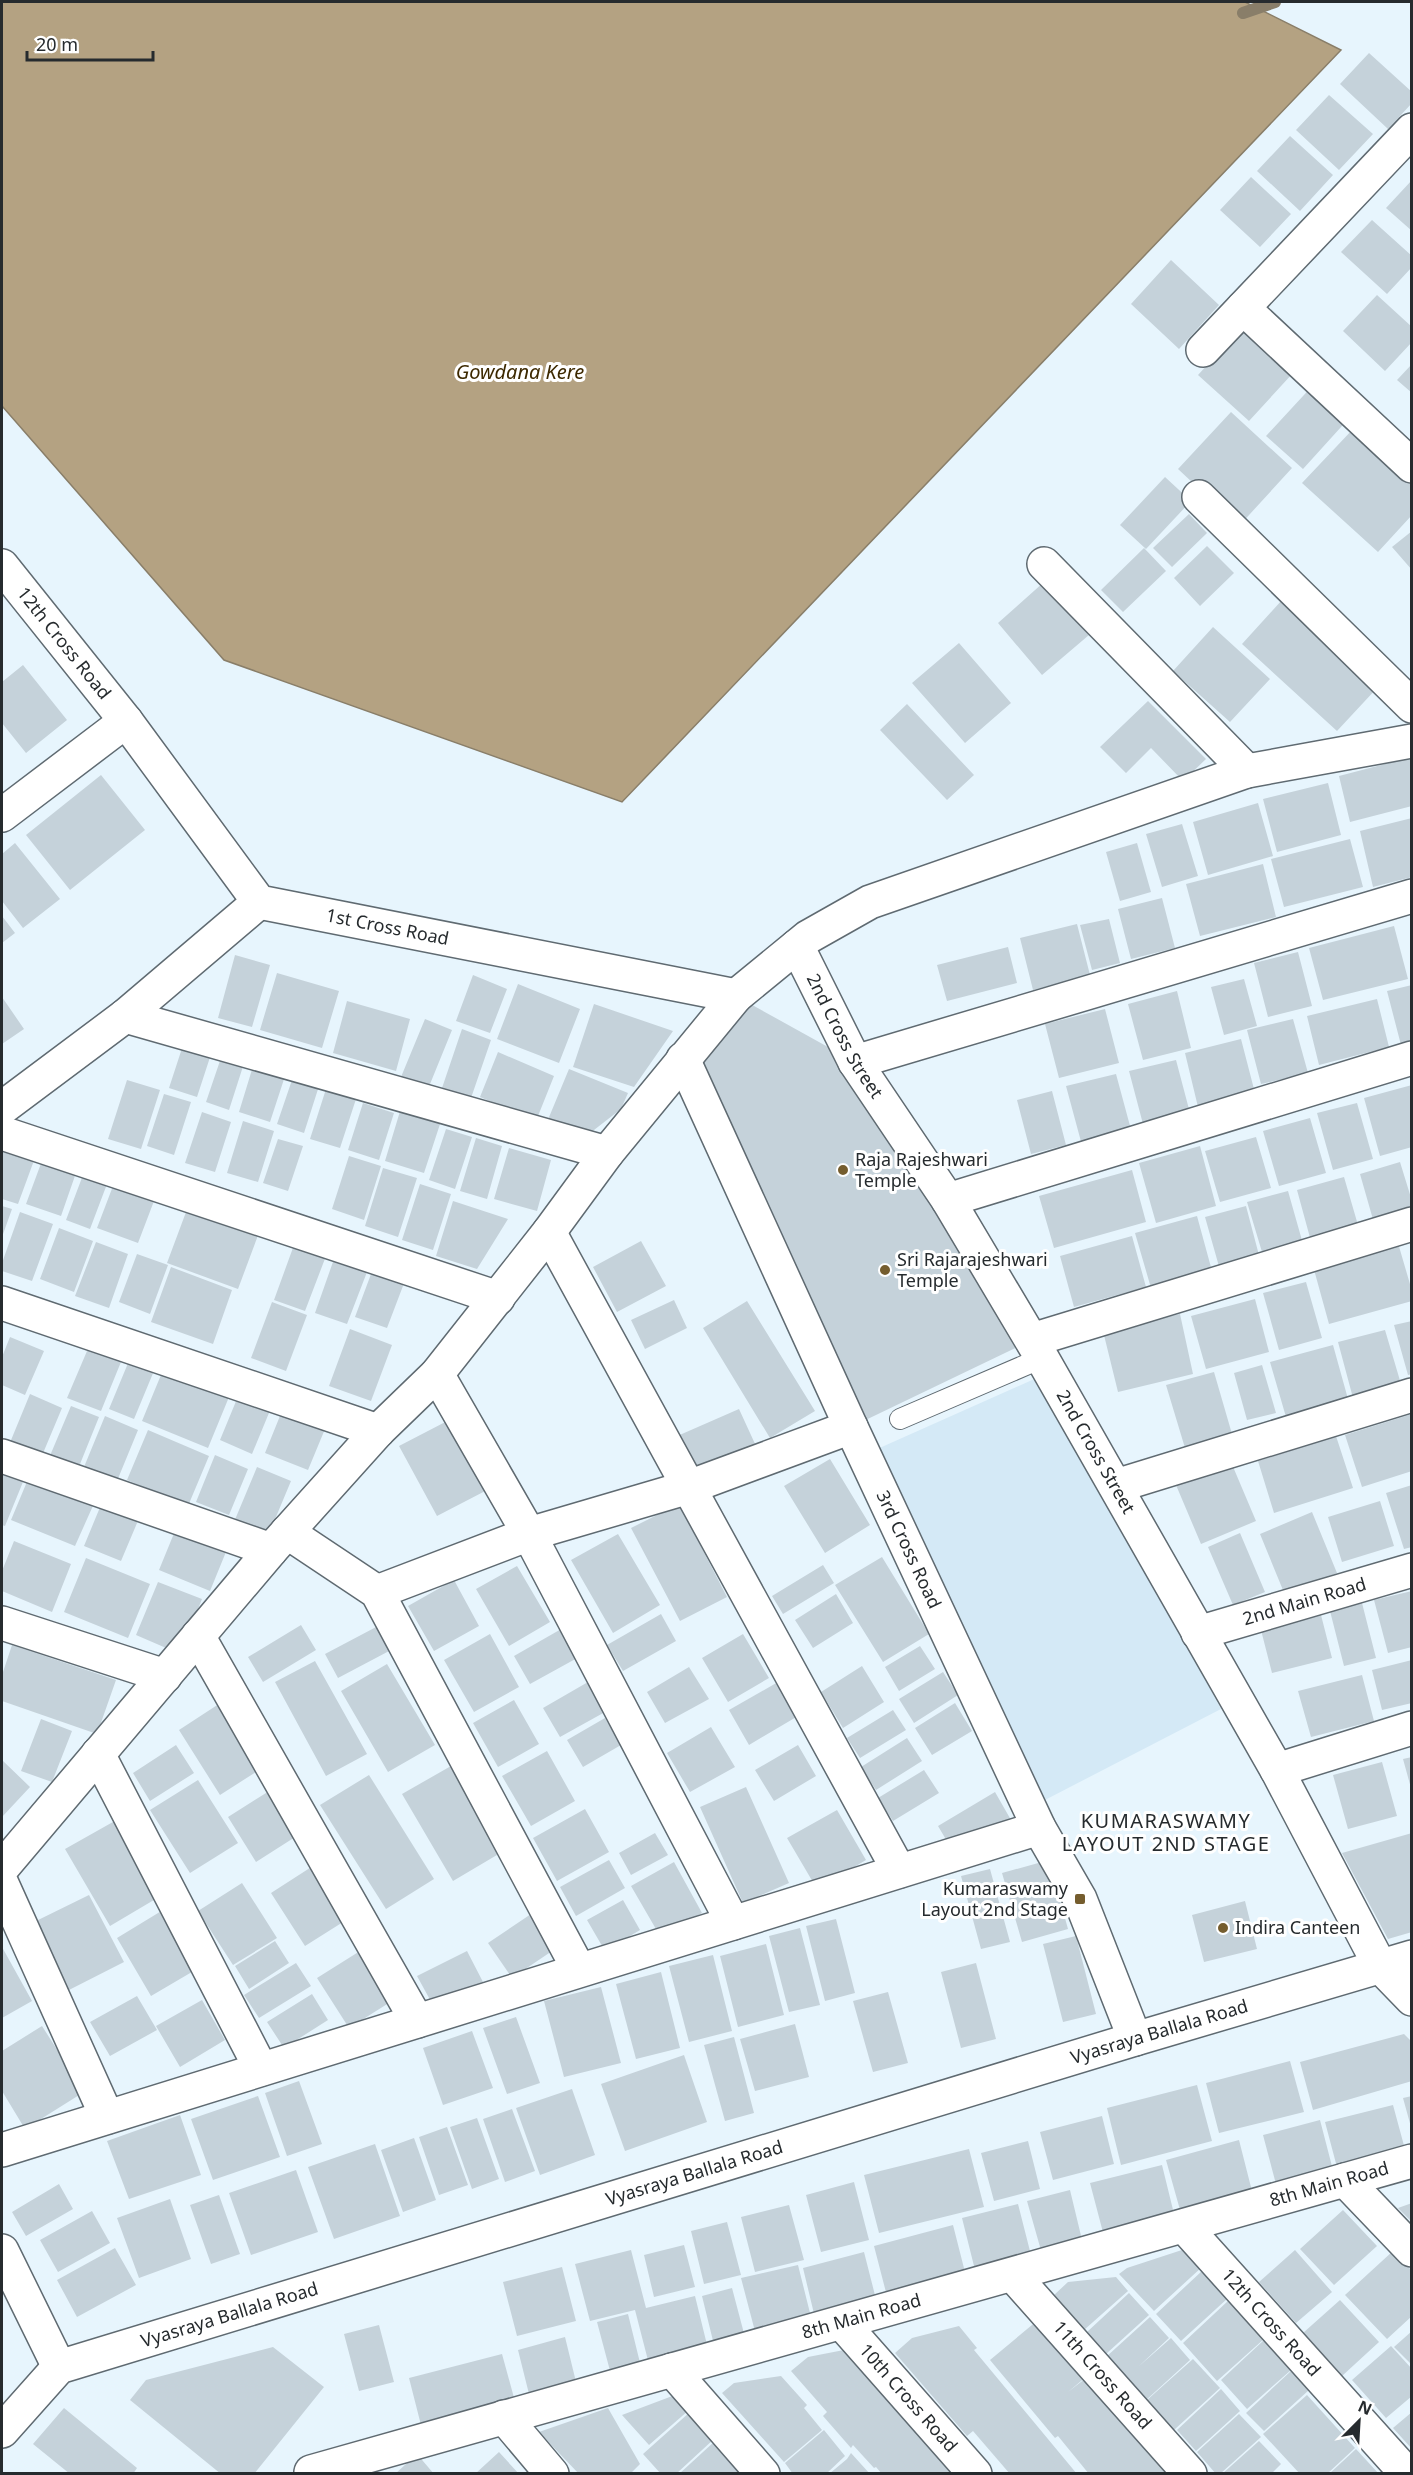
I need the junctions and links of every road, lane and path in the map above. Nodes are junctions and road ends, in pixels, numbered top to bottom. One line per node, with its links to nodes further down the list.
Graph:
1 (1412, 130): 2 (street)
2 (1243, 308): 3 (street); 4 (street)
3 (1203, 350)
4 (1412, 466)
5 (1199, 497): 8 (street)
6 (1044, 564): 11 (street)
7 (2, 566): 9 (street, 12th Cross Road)
8 (1412, 706)
9 (126, 721): 12 (street); 14 (street)
10 (1412, 741): 11 (street)
11 (1247, 771): 15 (street)
12 (2, 815)
13 (1412, 896): 20 (street)
14 (259, 902): 16 (street, 1st Cross Road); 17 (street)
15 (797, 946): 16 (street); 20 (street, 2nd Cross Street)
16 (736, 996): 19 (street)
17 (125, 1016): 21 (street); 23 (street)
18 (1412, 1058): 24 (street)
19 (683, 1059): 23 (street); 33 (street, 3rd Cross Road)
20 (855, 1062): 24 (street, 2nd Cross Street)
21 (2, 1108)
22 (2, 1133): 27 (street)
23 (607, 1153): 26 (street)
24 (948, 1200): 29 (street, 2nd Cross Street)
25 (1412, 1224): 29 (street)
26 (549, 1232): 27 (street); 37 (street)
27 (498, 1298): 30 (street)
28 (2, 1303): 34 (street)
29 (1037, 1349): 32 (lane); 36 (street, 2nd Cross Street)
30 (437, 1374): 34 (street); 38 (street)
31 (1412, 1395): 36 (street)
32 (900, 1419)
33 (851, 1427): 37 (street); 49 (street, 3rd Cross Road)
34 (378, 1431): 39 (street)
35 (2, 1456): 39 (street)
36 (1116, 1486): 43 (street, 2nd Cross Street)
37 (689, 1487): 38 (street); 52 (street)
38 (530, 1534): 41 (street); 54 (street)
39 (279, 1541): 41 (street); 44 (street)
40 (1412, 1570): 43 (street, 2nd Main Road)
41 (377, 1592): 57 (street)
42 (2, 1623): 45 (street)
43 (1198, 1633): 48 (street, 2nd Cross Street)
44 (198, 1636): 45 (street); 59 (street)
45 (165, 1676): 47 (street)
46 (1412, 1728): 48 (street)
47 (98, 1754): 50 (street); 61 (street)
48 (1276, 1770): 56 (street, 2nd Cross Street)
49 (1039, 1828): 52 (street); 60 (street, 3rd Cross Road)
50 (15, 1832): 51 (street)
51 (2, 1868)
52 (899, 1872): 54 (street)
53 (2, 1884): 62 (street)
54 (733, 1923): 57 (street)
55 (1412, 1957): 56 (street, Vyasraya Ballala Road)
56 (1380, 1966): 58 (street, 2nd Cross Street); 60 (street, Vyasraya Ballala Road)
57 (579, 1970): 59 (street)
58 (1412, 1999)
59 (417, 2021): 61 (street)
60 (1135, 2039): 71 (street, Vyasraya Ballala Road)
61 (261, 2070): 62 (street)
62 (107, 2117): 63 (street)
63 (2, 2150)
64 (1412, 2161): 65 (street, 8th Main Road)
65 (1345, 2181): 66 (street, 8th Main Road); 67 (street)
66 (1184, 2226): 69 (street, 8th Main Road); 80 (street, 12th Cross Road)
67 (1412, 2250)
68 (2, 2251): 71 (street)
69 (1013, 2275): 70 (street, 8th Main Road); 79 (street, 11th Cross Road)
70 (842, 2323): 72 (street, 8th Main Road); 78 (street, 10th Cross Road)
71 (59, 2367): 74 (street)
72 (672, 2370): 73 (street, 8th Main Road); 77 (street)
73 (504, 2417): 75 (street, 8th Main Road); 76 (street)
74 (2, 2430)
75 (311, 2473)
76 (552, 2474)
77 (763, 2474)
78 (975, 2474)
79 (1190, 2474)
80 (1407, 2474)

